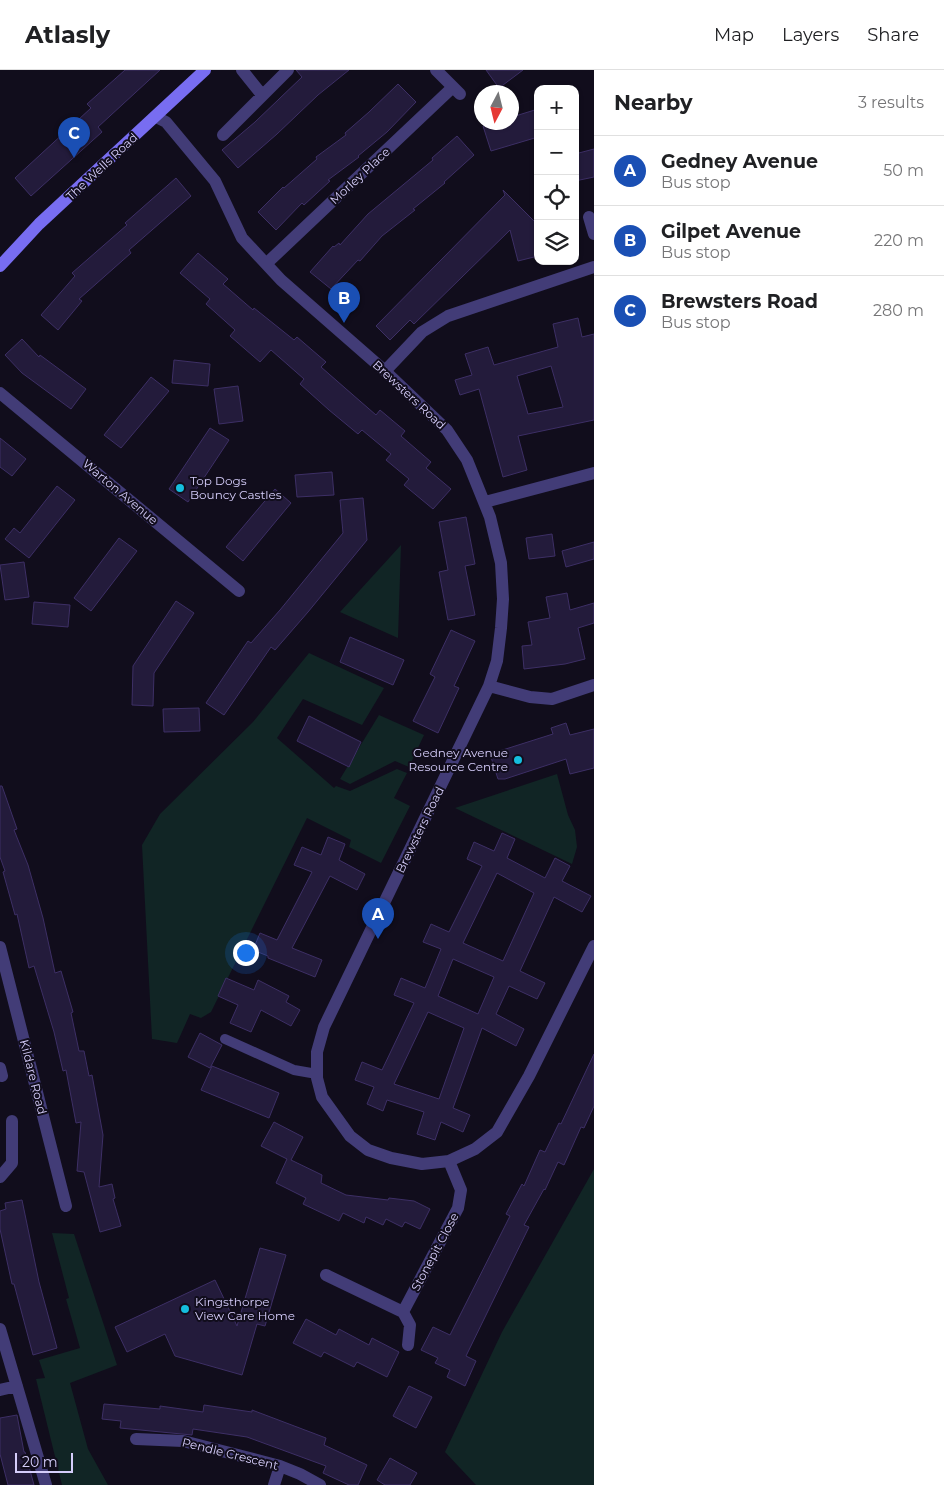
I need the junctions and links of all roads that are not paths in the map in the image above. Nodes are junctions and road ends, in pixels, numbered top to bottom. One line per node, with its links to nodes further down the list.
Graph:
1 (205, 70): 6 (street, The Wells Road)
2 (242, 70): 5 (street)
3 (288, 70): 5 (street)
4 (436, 70): 11 (street, Morley Place)
5 (262, 94): 7 (street)
6 (156, 116): 10 (street, The Wells Road); 11 (street, Brewsters Road)
7 (223, 135)
8 (589, 218): 9 (street)
9 (594, 234)
10 (2, 260)
11 (266, 264): 13 (street, Brewsters Road)
12 (594, 267): 13 (street)
13 (385, 372): 16 (street, Brewsters Road)
14 (0, 394): 17 (street, Warton Avenue)
15 (594, 473): 16 (street)
16 (485, 502): 19 (street, Brewsters Road)
17 (239, 591)
18 (594, 685): 19 (street)
19 (489, 686): 23 (street, Brewsters Road)
20 (594, 946): 25 (street, Brewsters Road)
21 (0, 948): 27 (street, Kildare Road)
22 (225, 1039): 23 (lane)
23 (317, 1074): 25 (street, Brewsters Road)
24 (12, 1121): 26 (street)
25 (449, 1162): 29 (street, Stonepit Close)
26 (0, 1177)
27 (66, 1206)
28 (326, 1275): 29 (street)
29 (404, 1312): 31 (street)
30 (0, 1329): 32 (street)
31 (408, 1345)
32 (17, 1386): 33 (street); 36 (street)
33 (0, 1390)
34 (136, 1439): 35 (street, Pendle Crescent)
35 (280, 1466): 37 (street); 38 (street, Pendle Crescent)
36 (46, 1485)
37 (274, 1485)
38 (320, 1485)

